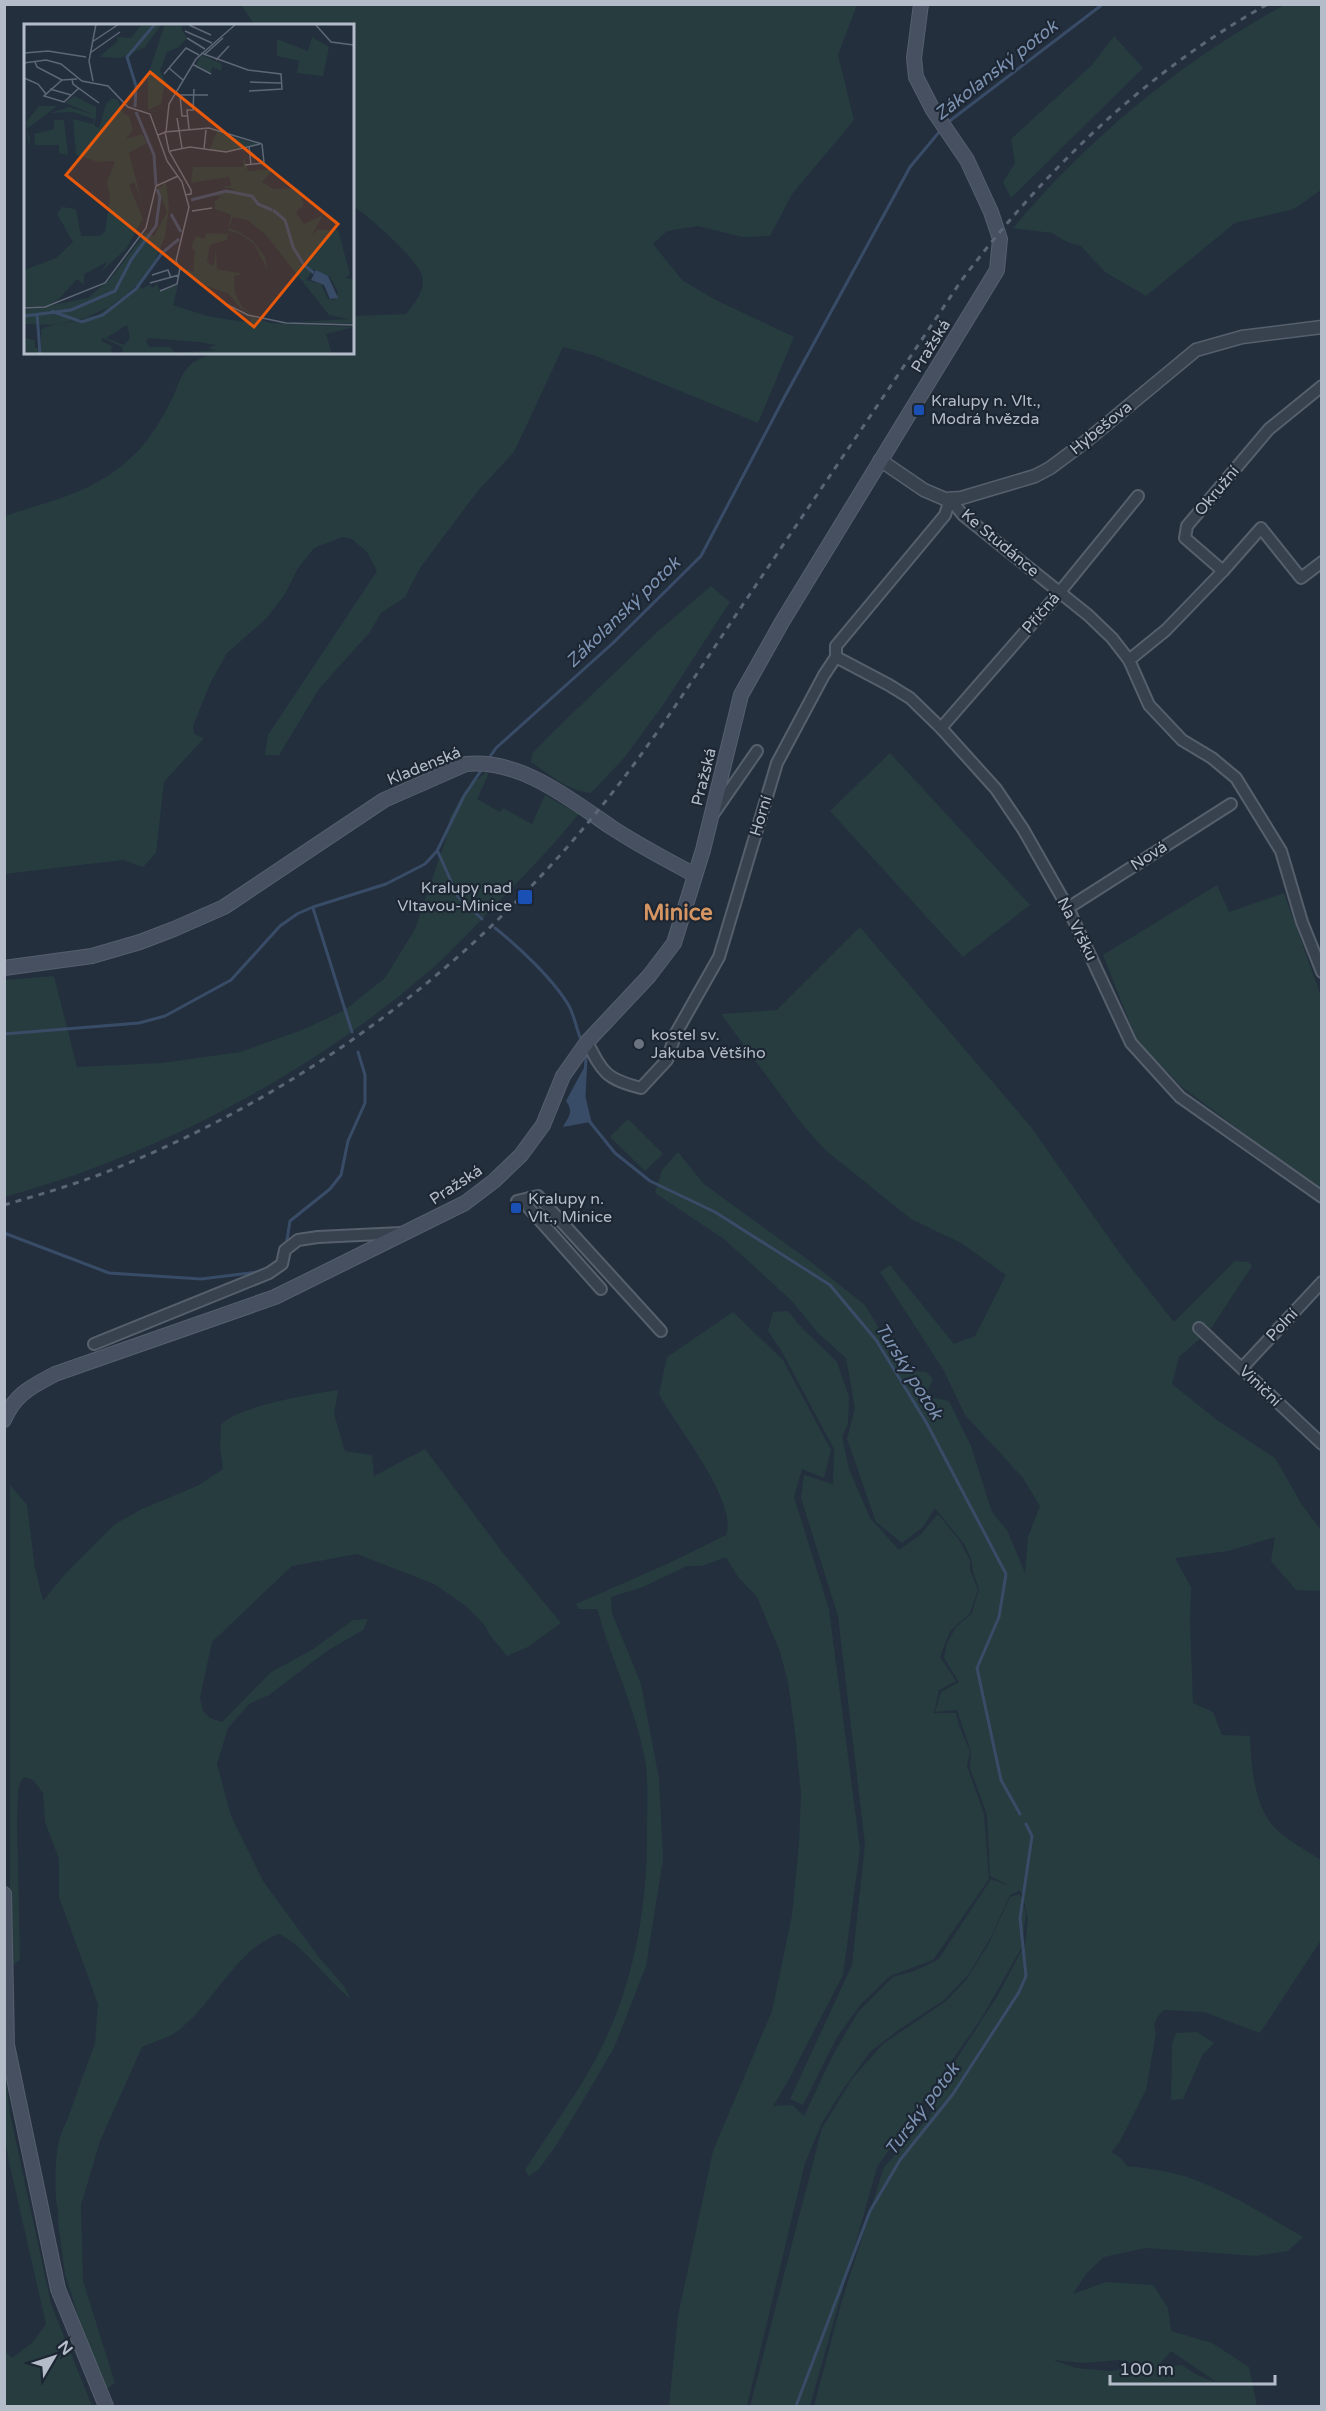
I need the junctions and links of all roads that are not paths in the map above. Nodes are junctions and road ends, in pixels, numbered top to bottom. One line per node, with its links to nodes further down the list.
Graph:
1 (921, 4): 4 (main road, Pražská)
2 (1322, 327): 6 (street, Hybešova)
3 (1322, 386): 8 (street, Okružní)
4 (880, 460): 6 (street); 15 (main road, Pražská)
5 (1138, 496): 9 (street, Příčná)
6 (950, 499): 9 (street, Ke Studánce); 10 (street, Horní)
7 (1322, 562): 8 (street)
8 (1223, 571): 11 (street)
9 (1059, 592): 11 (street, Ke Studánce); 12 (street, Příčná)
10 (836, 657): 12 (street, Na Vršku); 20 (street, Horní)
11 (1129, 660): 19 (street, Ke Studánce)
12 (941, 728): 17 (street, Na Vršku)
13 (757, 751): 15 (street)
14 (1231, 804): 17 (street, Nová)
15 (711, 816): 16 (main road, Pražská)
16 (695, 875): 18 (main road, Kladenská); 20 (main road, Pražská)
17 (1068, 909): 21 (street, Na Vršku)
18 (4, 968)
19 (1322, 972)
20 (587, 1042): 24 (main road, Pražská)
21 (1322, 1197)
22 (529, 1198): 23 (street); 26 (street); 28 (street)
23 (517, 1201)
24 (408, 1233): 29 (street, Pražská); 31 (main road, Pražská)
25 (1322, 1282): 30 (street, Polní)
26 (601, 1289)
27 (1199, 1328): 30 (street, Viniční)
28 (662, 1331)
29 (94, 1344)
30 (1242, 1368): 32 (street, Viniční)
31 (4, 1420)
32 (1322, 1444)
33 (4, 1894): 34 (main road)
34 (106, 2406)

